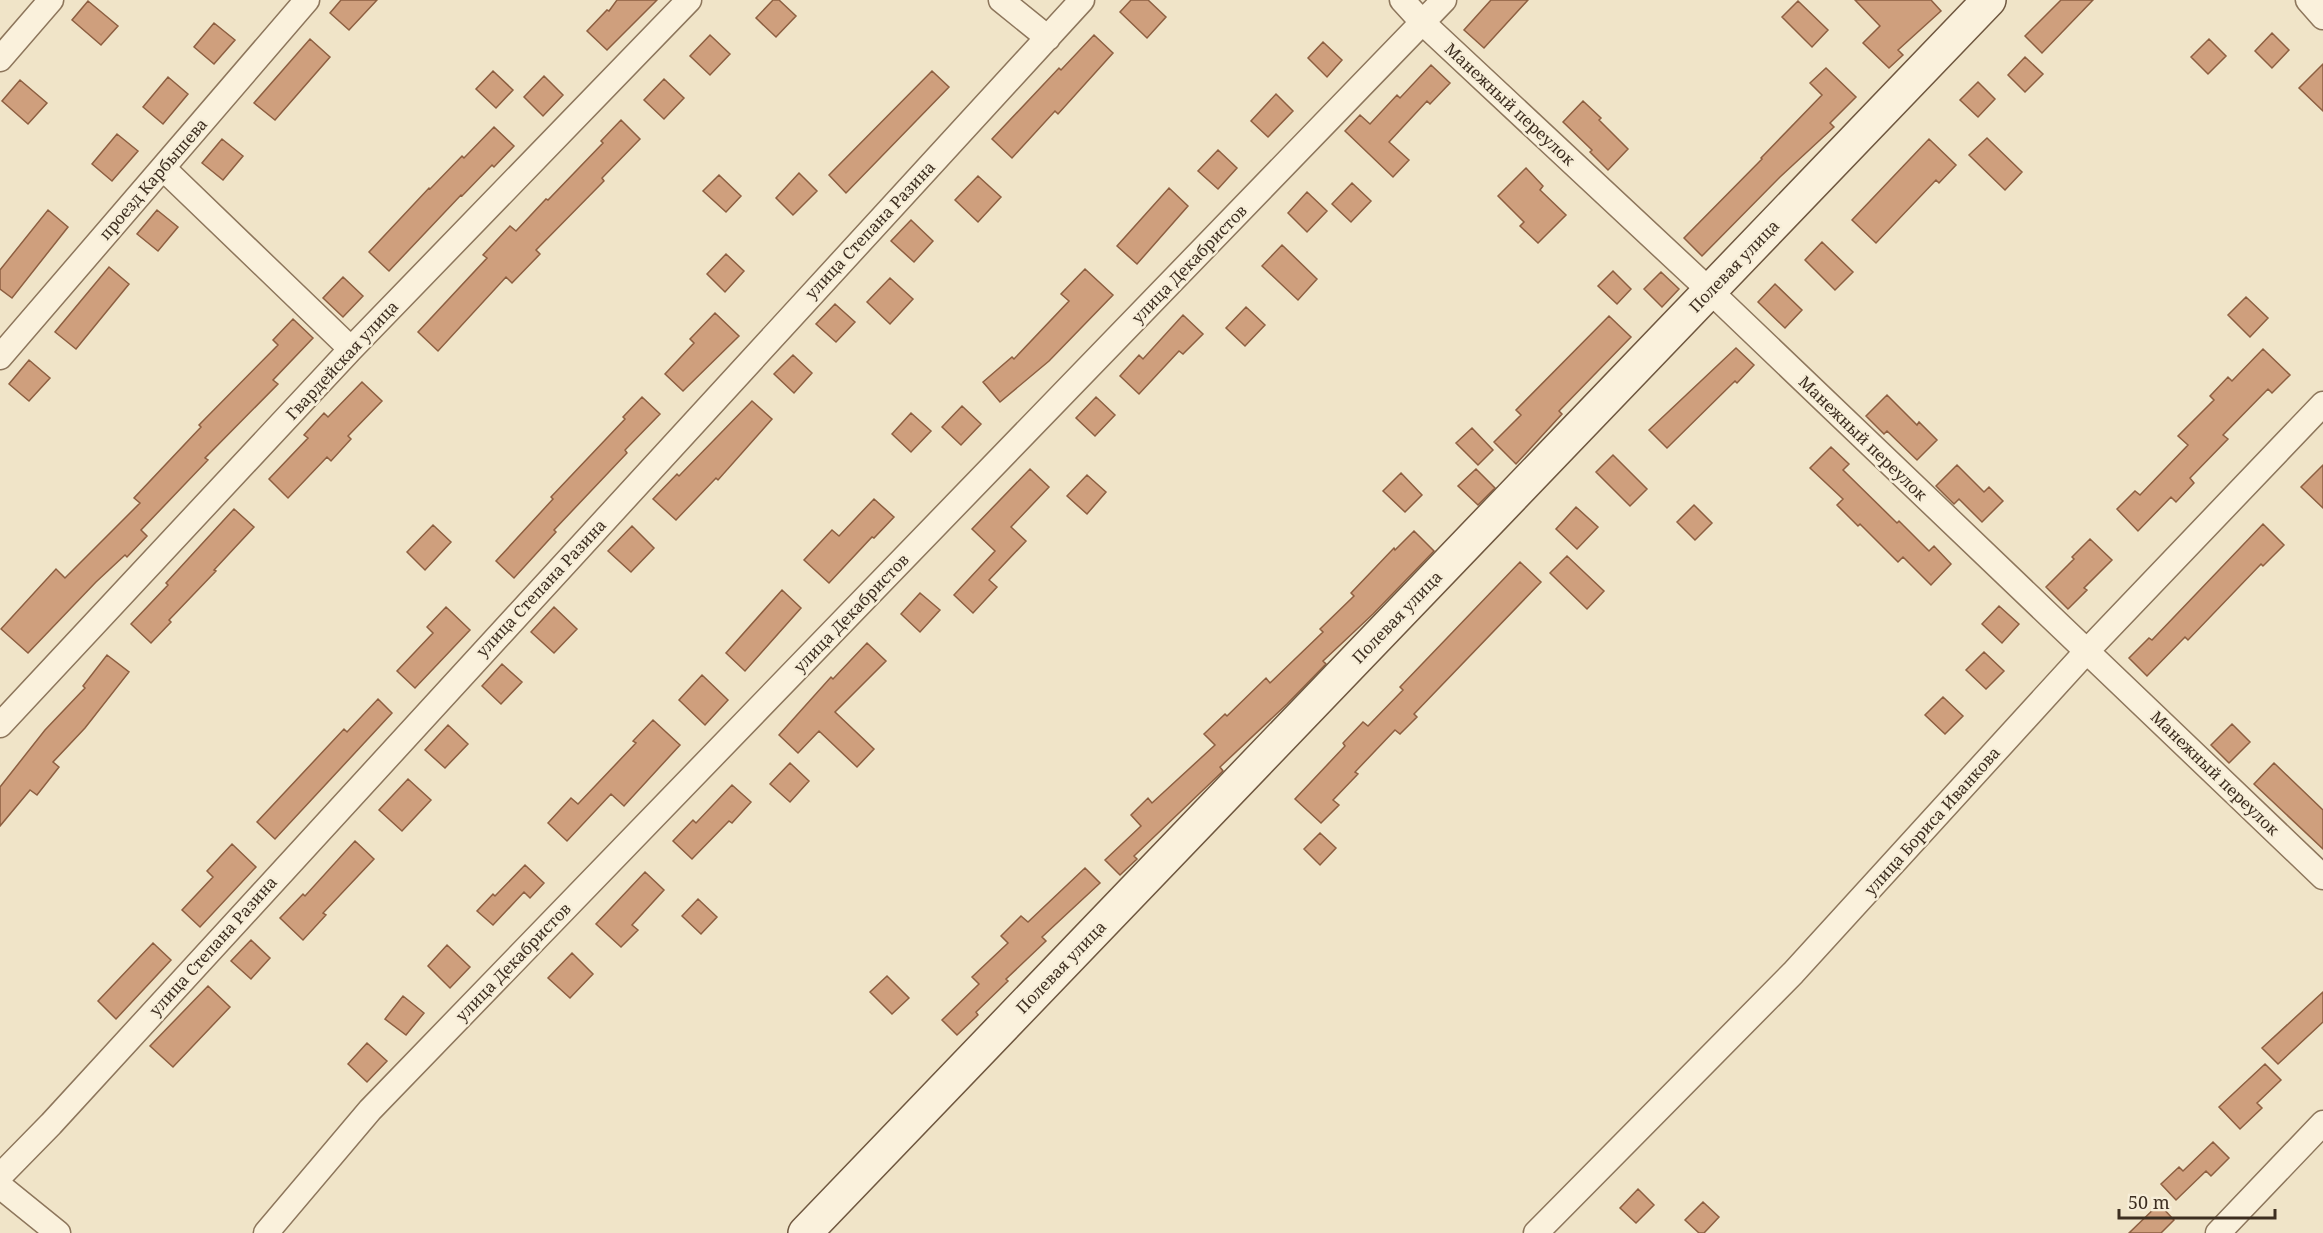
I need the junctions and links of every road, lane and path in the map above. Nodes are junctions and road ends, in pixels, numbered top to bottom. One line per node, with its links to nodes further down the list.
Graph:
1 (51, 0): 13 (street)
2 (307, 0): 14 (street, проезд Карбышева)
3 (689, 0): 16 (street, Гвардейская улица)
4 (1001, 0): 12 (street)
5 (1082, 0): 12 (street, улица Степана Разина)
6 (1402, 0): 11 (street, Манежный переулок)
7 (1444, 0): 11 (street, улица Декабристов)
8 (1989, 0): 15 (street, Полевая улица)
9 (2307, 0): 10 (street)
10 (2323, 17)
11 (1423, 23): 15 (street, Манежный переулок); 26 (street, улица Декабристов)
12 (1048, 38): 23 (street, улица Степана Разина)
13 (0, 59)
14 (163, 168): 16 (street); 17 (street, проезд Карбышева)
15 (1710, 291): 19 (street, Манежный переулок); 27 (street, Полевая улица)
16 (351, 349): 20 (street, Гвардейская улица)
17 (0, 357)
18 (2323, 404): 19 (street, улица Бориса Иванкова)
19 (2086, 652): 21 (street, Манежный переулок); 28 (street, улица Бориса Иванкова)
20 (0, 725)
21 (2323, 877)
22 (2323, 1123): 29 (street)
23 (0, 1176)
24 (0, 1186): 25 (street)
25 (58, 1233)
26 (266, 1233)
27 (805, 1233)
28 (1536, 1233)
29 (2218, 1233)

